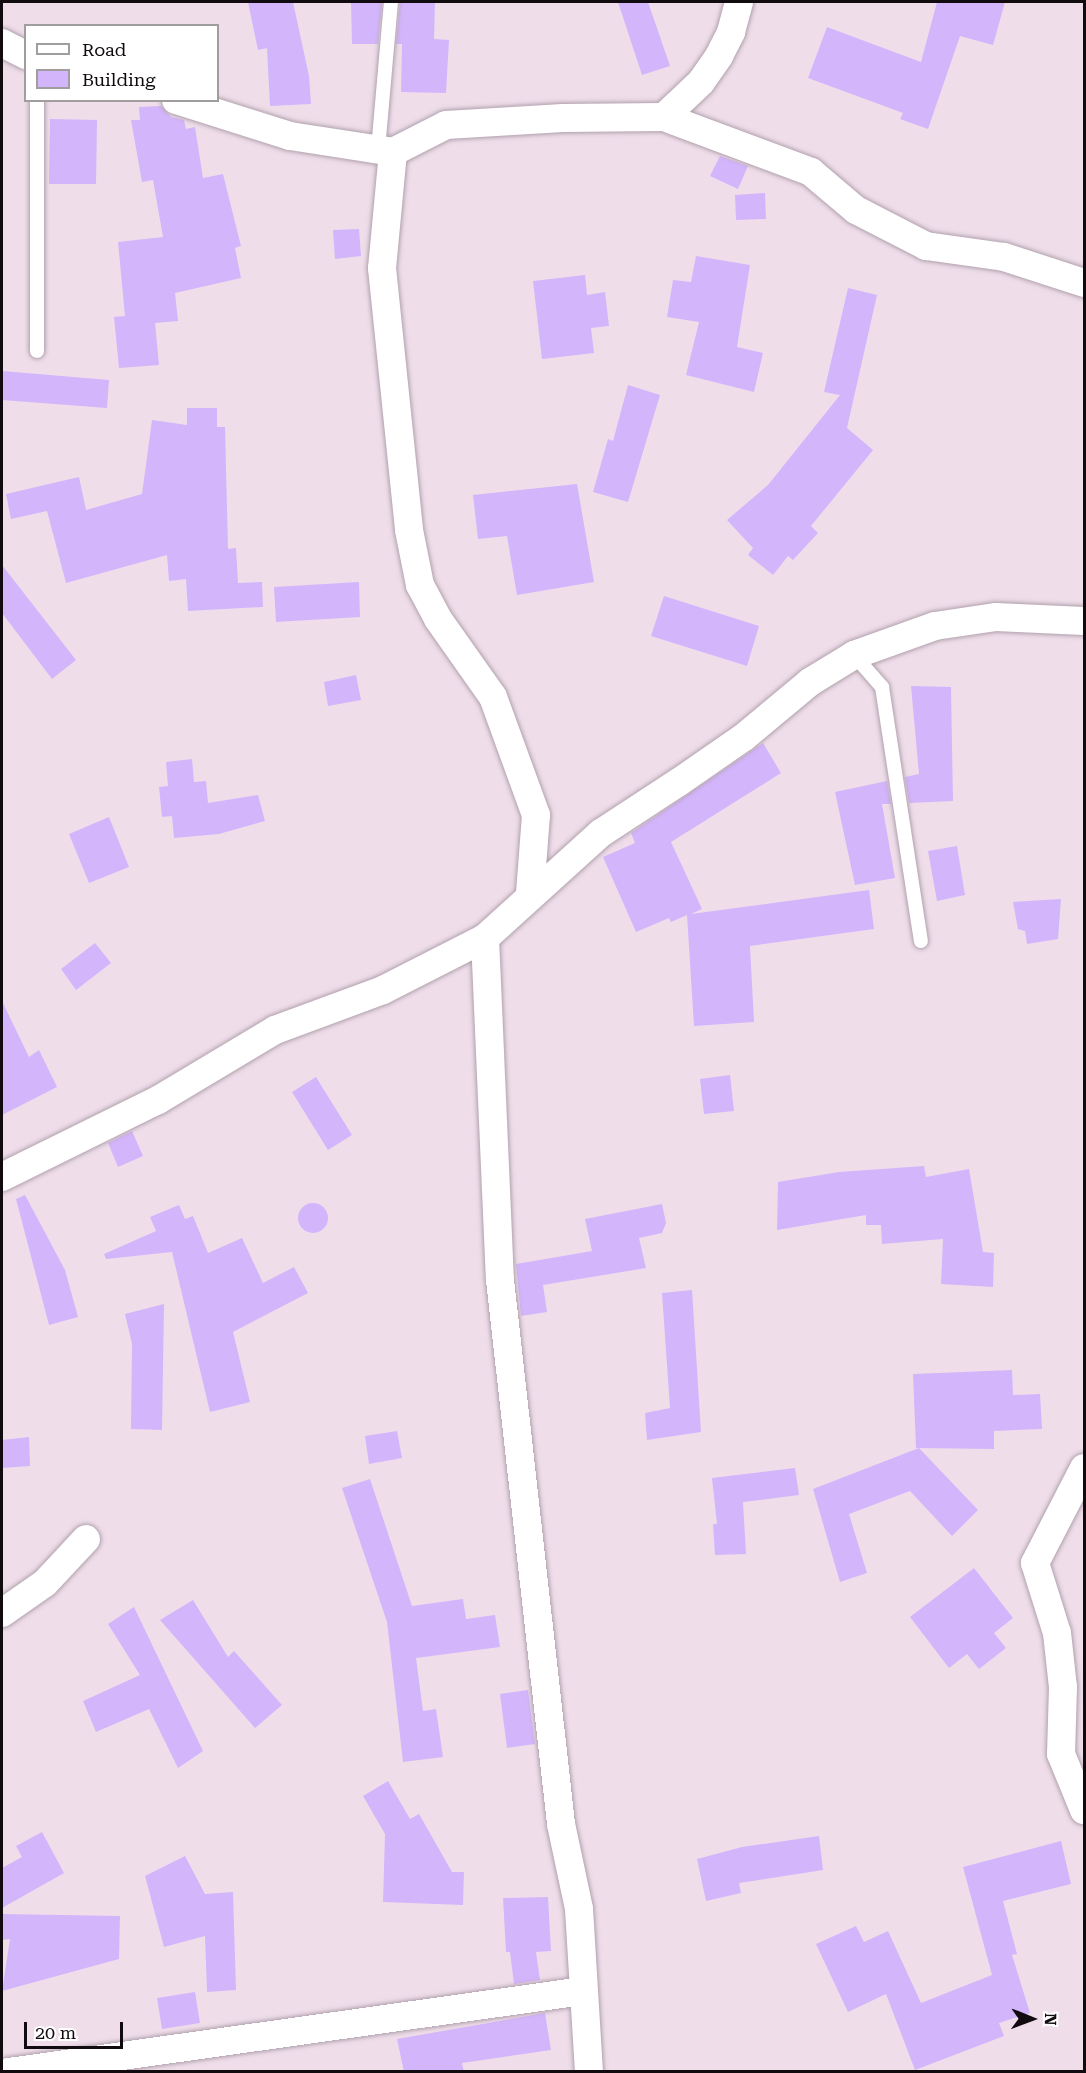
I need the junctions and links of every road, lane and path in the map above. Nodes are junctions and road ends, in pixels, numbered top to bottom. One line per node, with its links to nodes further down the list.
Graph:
1 (391, 2): 8 (lane)
2 (740, 3): 7 (street)
3 (2, 43): 4 (street)
4 (24, 54)
5 (37, 102): 10 (lane)
6 (182, 102): 8 (street)
7 (664, 117): 8 (street); 9 (street)
8 (386, 151): 13 (street)
9 (1084, 283)
10 (37, 351)
11 (1084, 621): 12 (street)
12 (854, 655): 13 (street); 15 (lane)
13 (530, 893): 14 (street)
14 (485, 938): 16 (street); 21 (street)
15 (921, 941)
16 (2, 1177)
17 (1084, 1468): 20 (street)
18 (86, 1539): 19 (street)
19 (2, 1613)
20 (1084, 1810)
21 (583, 1991): 22 (street); 23 (street)
22 (9, 2072)
23 (589, 2072)

